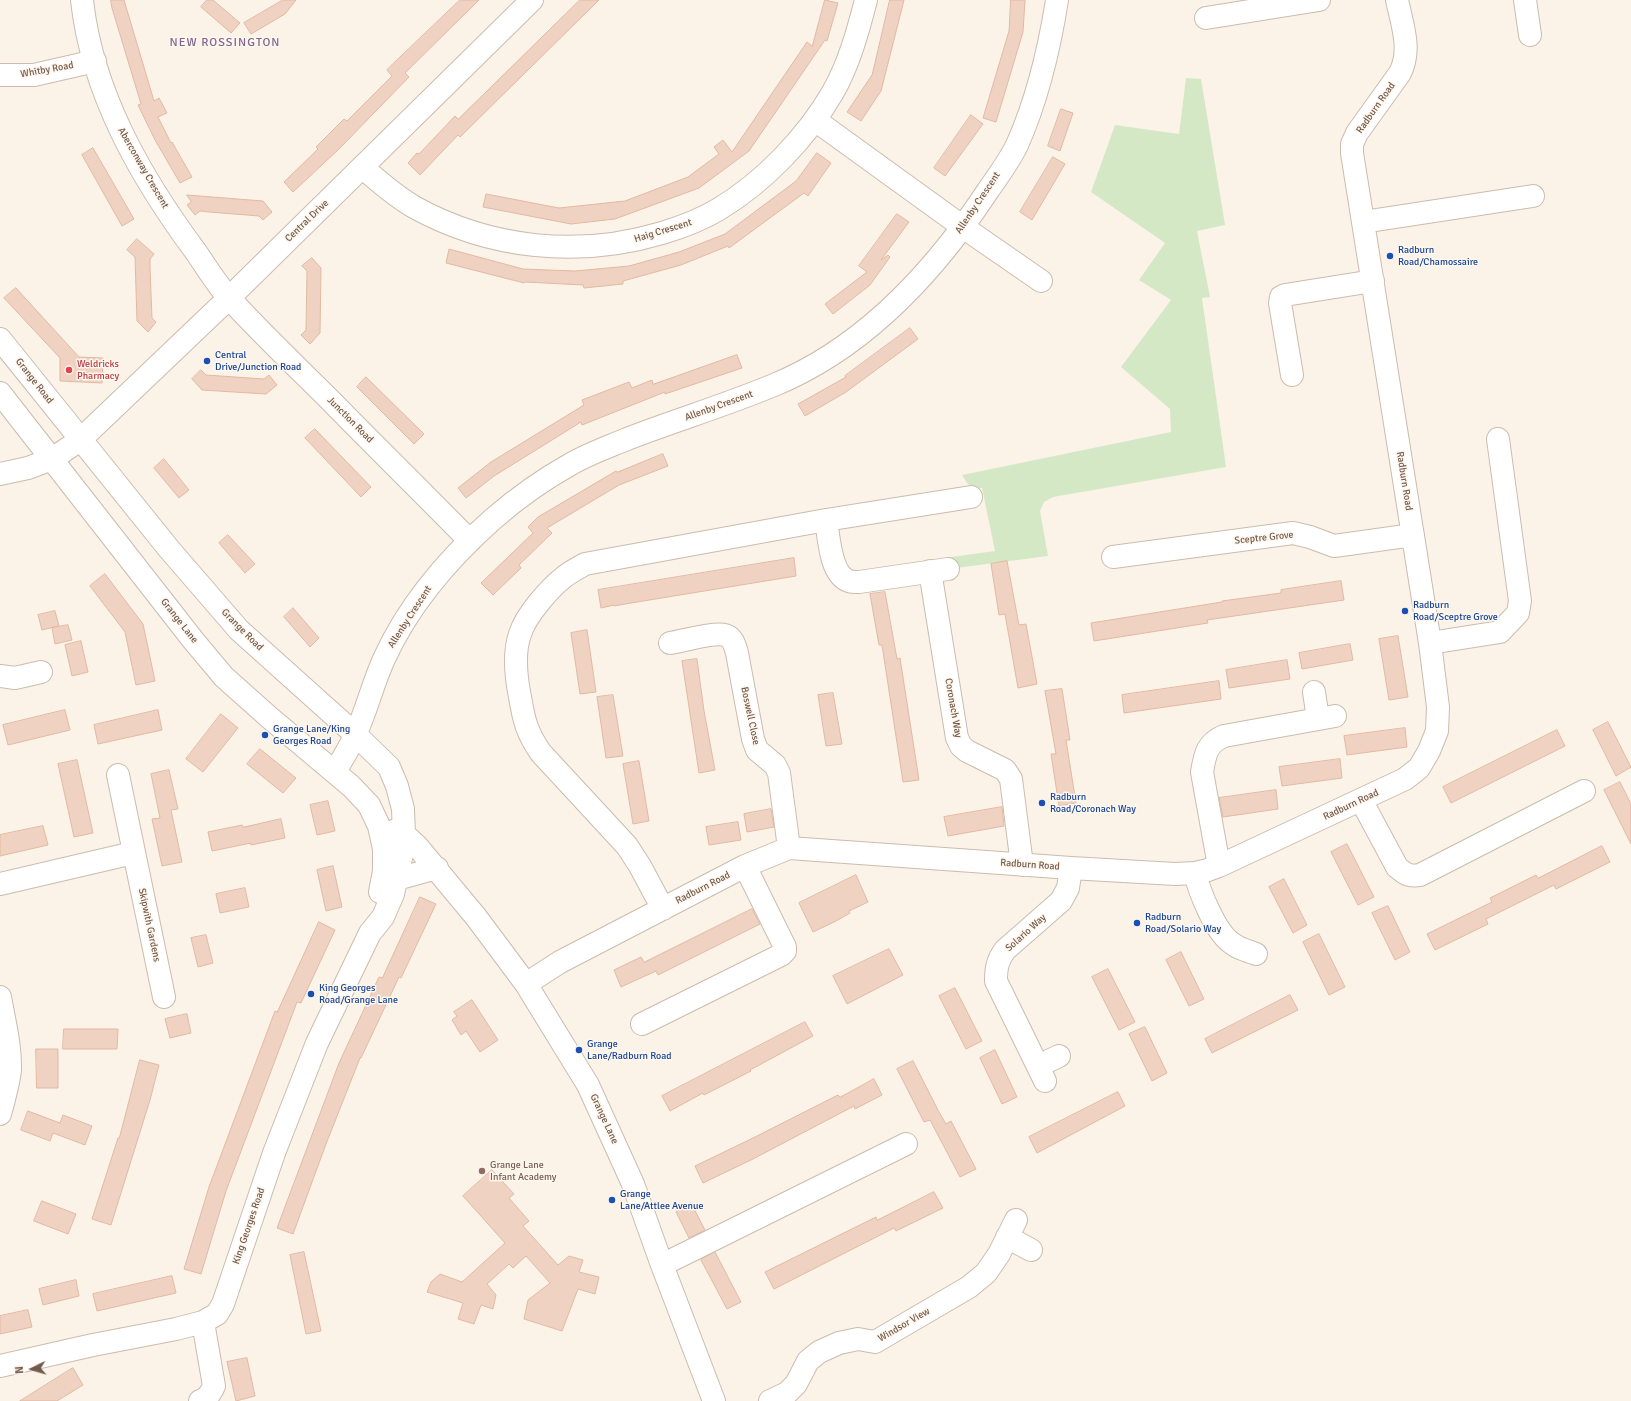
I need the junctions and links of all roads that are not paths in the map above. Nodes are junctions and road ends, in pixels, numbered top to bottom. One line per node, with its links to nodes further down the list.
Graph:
1 (82, 0): 10 (street, Aberconway Crescent)
2 (532, 0): 13 (street, Central Drive)
3 (866, 0): 12 (street, Haig Crescent)
4 (1057, 0): 16 (street, Allenby Crescent)
5 (1319, 0): 8 (street)
6 (1397, 0): 15 (street, Radburn Road)
7 (1525, 0): 9 (street)
8 (1206, 18)
9 (1530, 34)
10 (95, 61): 11 (street, Whitby Road); 19 (street, Aberconway Crescent)
11 (0, 75)
12 (815, 120): 13 (street, Haig Crescent); 16 (street)
13 (362, 167): 19 (street, Central Drive)
14 (1533, 196): 15 (street)
15 (1363, 222): 18 (street, Radburn Road)
16 (963, 228): 17 (street); 30 (street, Allenby Crescent)
17 (1040, 281)
18 (1373, 281): 21 (street); 29 (street, Radburn Road)
19 (229, 298): 24 (street, Central Drive); 30 (street, Junction Road)
20 (0, 339): 24 (street, Grange Road)
21 (1292, 375)
22 (0, 393): 25 (street, Grange Lane)
23 (1498, 439): 33 (street)
24 (80, 440): 25 (street, Central Drive); 37 (street, Grange Road)
25 (52, 459): 26 (street, Central Drive); 38 (street, Grange Lane)
26 (0, 474)
27 (971, 497): 28 (street)
28 (826, 520): 46 (street, Coronach Way); 54 (street)
29 (1413, 535): 31 (street, Sceptre Grove); 33 (street, Radburn Road)
30 (470, 541): 37 (street, Allenby Crescent)
31 (1113, 557)
32 (670, 643): 44 (street, Boswell Close)
33 (1430, 643): 41 (street, Radburn Road)
34 (41, 672): 35 (street)
35 (0, 676)
36 (1314, 692): 48 (street)
37 (356, 735): 38 (street, Allenby Crescent); 43 (street, Grange Road)
38 (335, 772): 42 (street, Grange Lane)
39 (118, 775): 45 (street, Skipwith Gardens)
40 (1584, 791): 41 (street)
41 (1361, 800): 48 (street, Radburn Road)
42 (379, 826): 43 (street, Grange Lane); 52 (street, Grange Lane)
43 (404, 834): 49 (street, Grange Lane); 52 (street, Grange Road)
44 (789, 848): 46 (street, Radburn Road); 47 (street, Radburn Road)
45 (133, 853): 53 (street); 59 (street, Skipwith Gardens)
46 (1022, 865): 50 (street, Radburn Road)
47 (745, 866): 54 (street, Radburn Road); 60 (street)
48 (1219, 866): 51 (street, Radburn Road)
49 (437, 868): 52 (street); 57 (street, Grange Lane)
50 (1071, 868): 51 (street, Radburn Road); 61 (street, Solario Way)
51 (1195, 873): 56 (street)
52 (390, 878): 55 (street, Grange Lane)
53 (0, 884)
54 (663, 909): 57 (street, Radburn Road)
55 (370, 934): 66 (street, King Georges Road)
56 (1256, 954)
57 (526, 984): 65 (street, Grange Lane)
58 (0, 996): 62 (street)
59 (164, 997)
60 (642, 1024)
61 (1059, 1056)
62 (0, 1114)
63 (906, 1144): 65 (street)
64 (1031, 1250): 70 (street, Windsor View)
65 (662, 1265): 69 (street, Grange Lane)
66 (203, 1322): 67 (street, King Georges Road); 68 (street)
67 (0, 1366)
68 (200, 1401)
69 (714, 1401)
70 (770, 1401)

